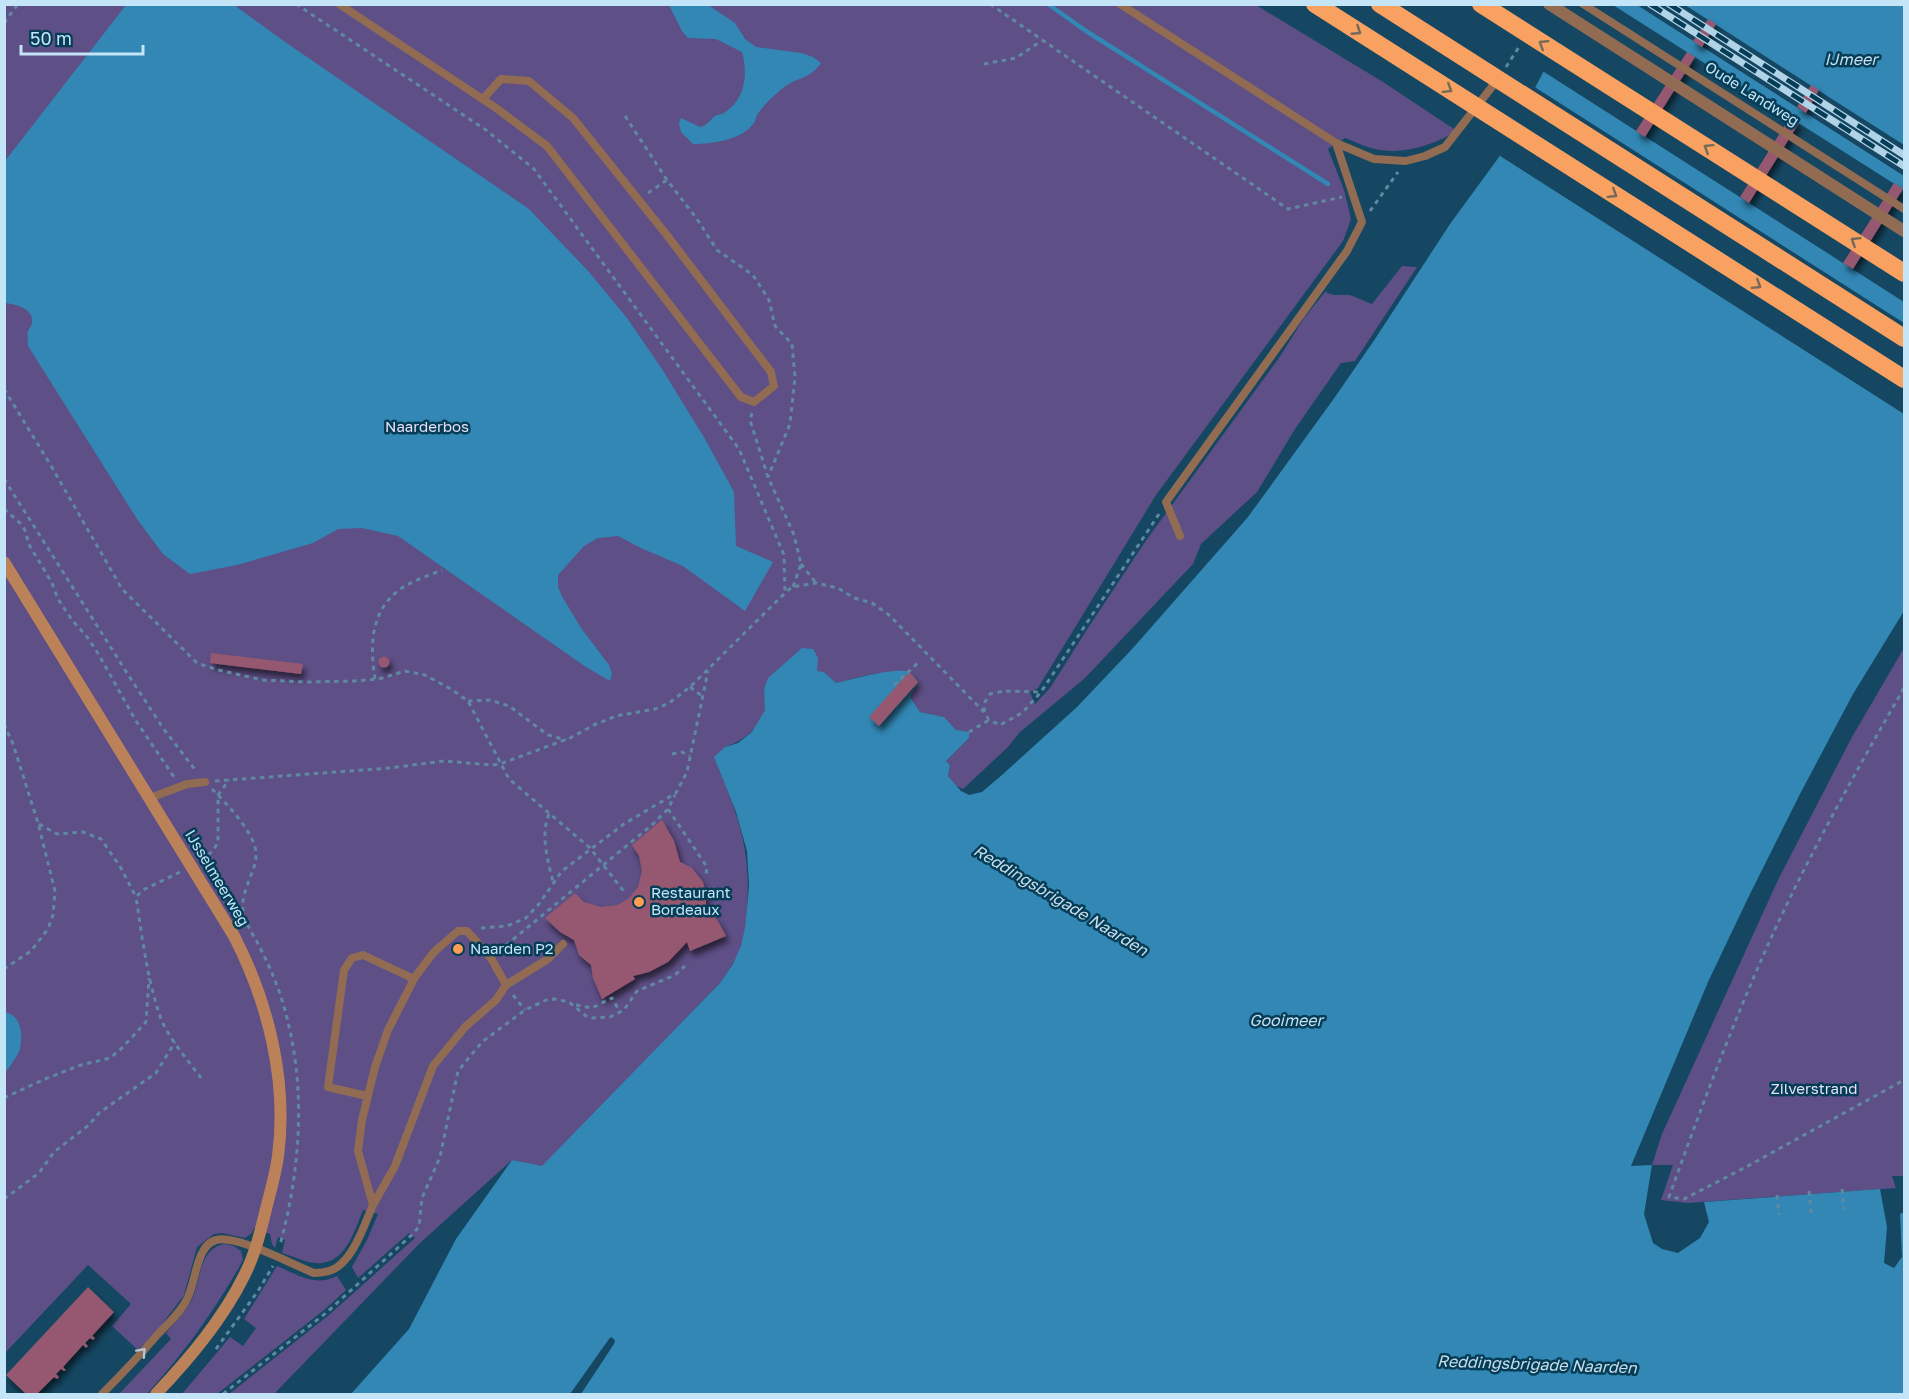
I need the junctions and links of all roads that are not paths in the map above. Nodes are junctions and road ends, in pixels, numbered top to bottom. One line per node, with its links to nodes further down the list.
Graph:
1 (339, 4): 9 (lane)
2 (1120, 4): 10 (lane)
3 (1315, 4): 15 (highway, one-way to 15)
4 (1380, 4): 14 (highway)
5 (1481, 4): 13 (highway, one-way to 5)
6 (1549, 4): 12 (street)
7 (1583, 4): 11 (lane, Oude Landweg)
8 (1501, 76): 10 (lane)
9 (483, 99): 9 (lane)
10 (1336, 143): 16 (lane)
11 (1905, 209)
12 (1905, 231)
13 (1905, 273)
14 (1905, 338)
15 (1905, 379)
16 (1180, 536)
17 (4, 562): 19 (main road, IJsselmeerweg)
18 (205, 782): 19 (lane)
19 (150, 798): 25 (main road, IJsselmeerweg)
20 (563, 944): 22 (lane)
21 (414, 979): 22 (lane); 23 (lane); 23 (lane)
22 (506, 985): 24 (lane)
23 (367, 1096): 24 (lane)
24 (373, 1204): 25 (lane)
25 (257, 1249): 26 (lane, one-way to 25); 27 (main road, IJsselmeerweg)
26 (102, 1395)
27 (156, 1395)

